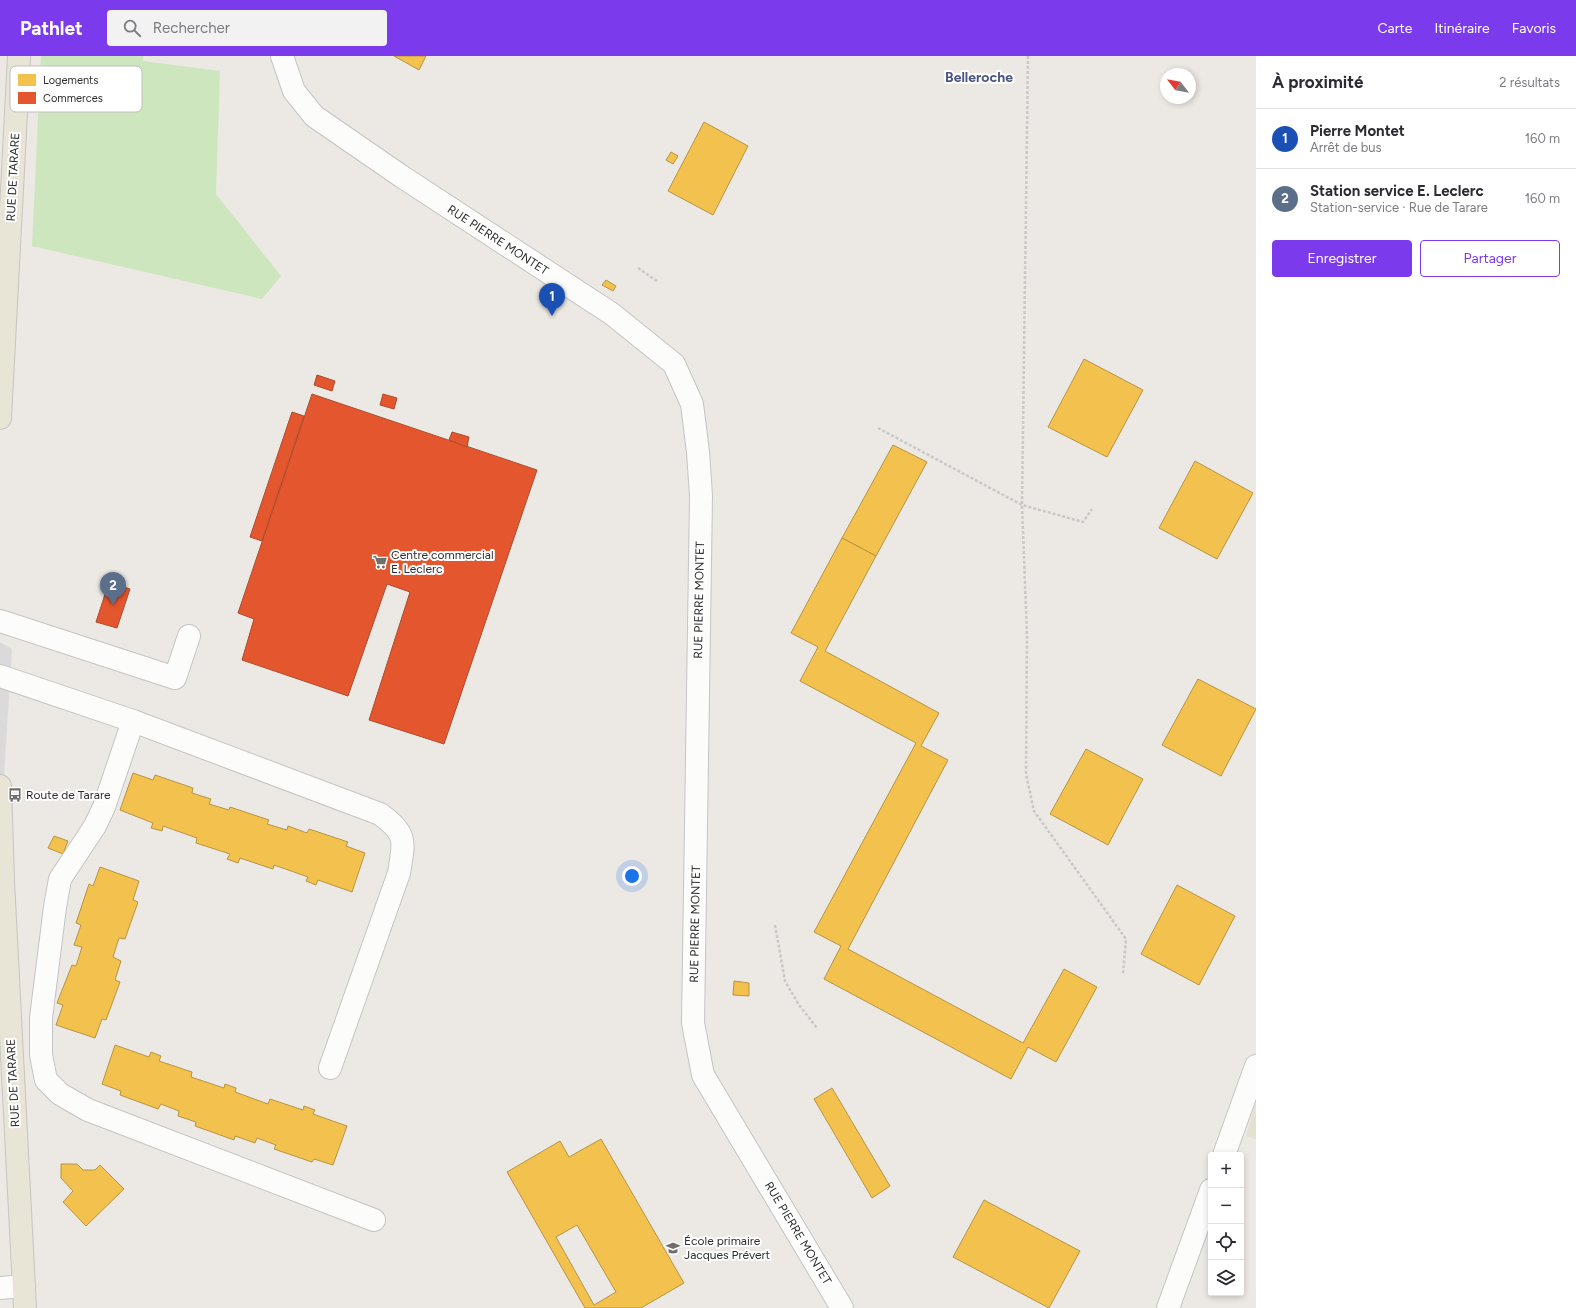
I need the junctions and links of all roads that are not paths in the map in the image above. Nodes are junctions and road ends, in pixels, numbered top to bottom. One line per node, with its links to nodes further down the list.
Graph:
1 (19, 56): 3 (main road, RUE DE TARARE)
2 (282, 56): 19 (street, RUE PIERRE MONTET)
3 (18, 66)
4 (16, 112): 5 (main road, RUE DE TARARE)
5 (0, 418)
6 (0, 621): 7 (street)
7 (189, 636)
8 (0, 676): 9 (street)
9 (132, 721): 12 (street); 15 (street)
10 (0, 786): 16 (main road, RUE DE TARARE)
11 (1256, 1066): 13 (street)
12 (330, 1068)
13 (1225, 1152)
14 (1208, 1198): 20 (street)
15 (374, 1220)
16 (24, 1286): 17 (street); 18 (main road, RUE DE TARARE)
17 (0, 1288)
18 (24, 1308)
19 (842, 1308)
20 (1168, 1308)

